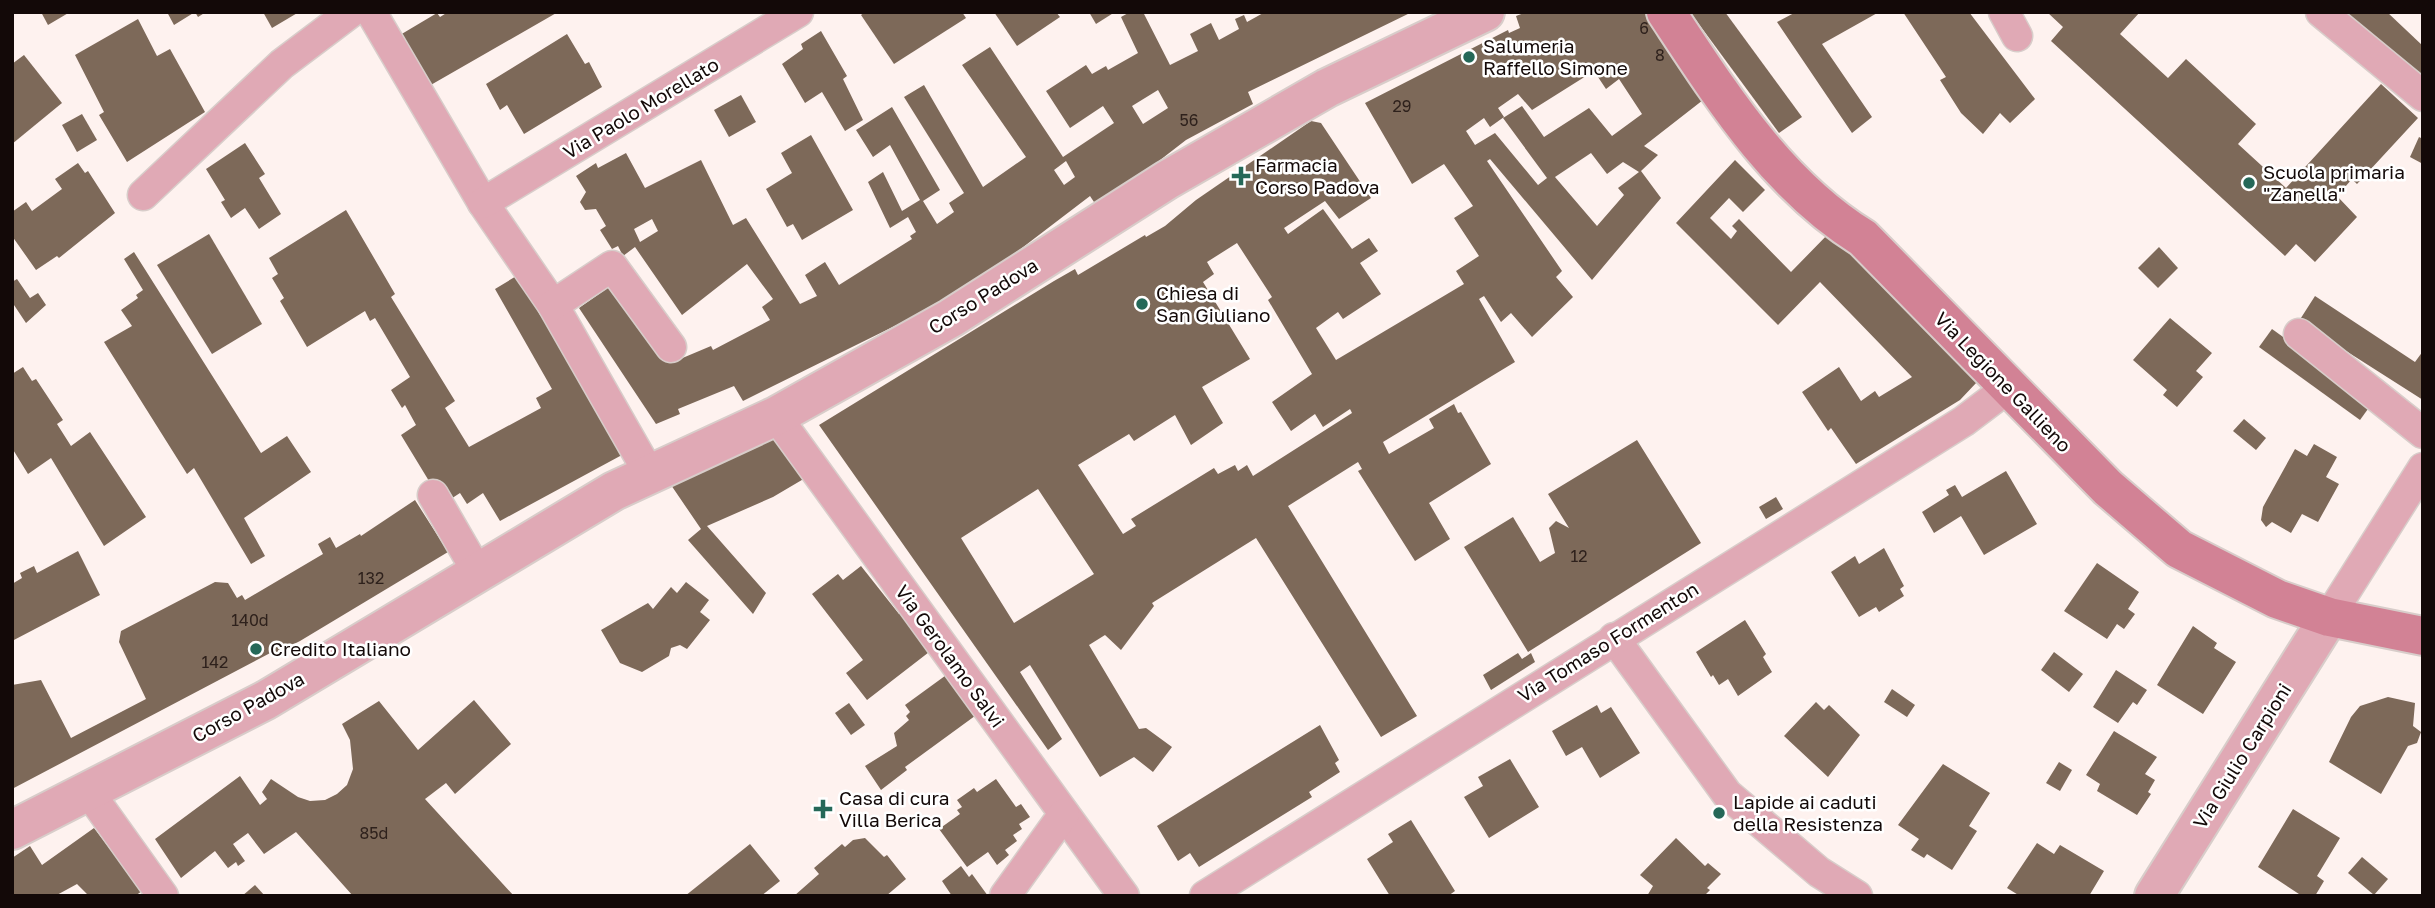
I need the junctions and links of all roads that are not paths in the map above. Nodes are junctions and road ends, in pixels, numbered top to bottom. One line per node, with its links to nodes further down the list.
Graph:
1 (351, 12): 8 (street)
2 (371, 12): 9 (street)
3 (798, 12): 9 (street, Via Paolo Morellato)
4 (1485, 12): 14 (street, Corso Padova)
5 (1666, 12): 13 (main road, Via Legione Gallieno)
6 (2321, 12): 7 (street)
7 (2423, 96)
8 (143, 195)
9 (483, 203): 10 (street)
10 (553, 304): 12 (street); 17 (street)
11 (2299, 334): 15 (street)
12 (671, 347)
13 (2009, 387): 20 (main road, Via Legione Gallieno); 22 (street, Via Tomaso Formenton)
14 (776, 416): 17 (street, Corso Padova); 24 (street, Via Gerolamo Salvi)
15 (2423, 433)
16 (2423, 468): 20 (street)
17 (649, 473): 19 (street, Corso Padova)
18 (433, 495): 19 (street)
19 (477, 571): 23 (street, Corso Padova)
20 (2329, 617): 21 (main road, Via Legione Gallieno); 31 (street, Via Giulio Carpioni)
21 (2423, 636)
22 (1614, 638): 29 (street, Via Tomaso Formenton); 30 (street)
23 (88, 792): 25 (street, Corso Padova); 26 (street)
24 (1064, 814): 27 (street); 28 (street, Via Gerolamo Salvi)
25 (12, 830)
26 (163, 896)
27 (1005, 896)
28 (1124, 896)
29 (1205, 896)
30 (1857, 896)
31 (2154, 896)

